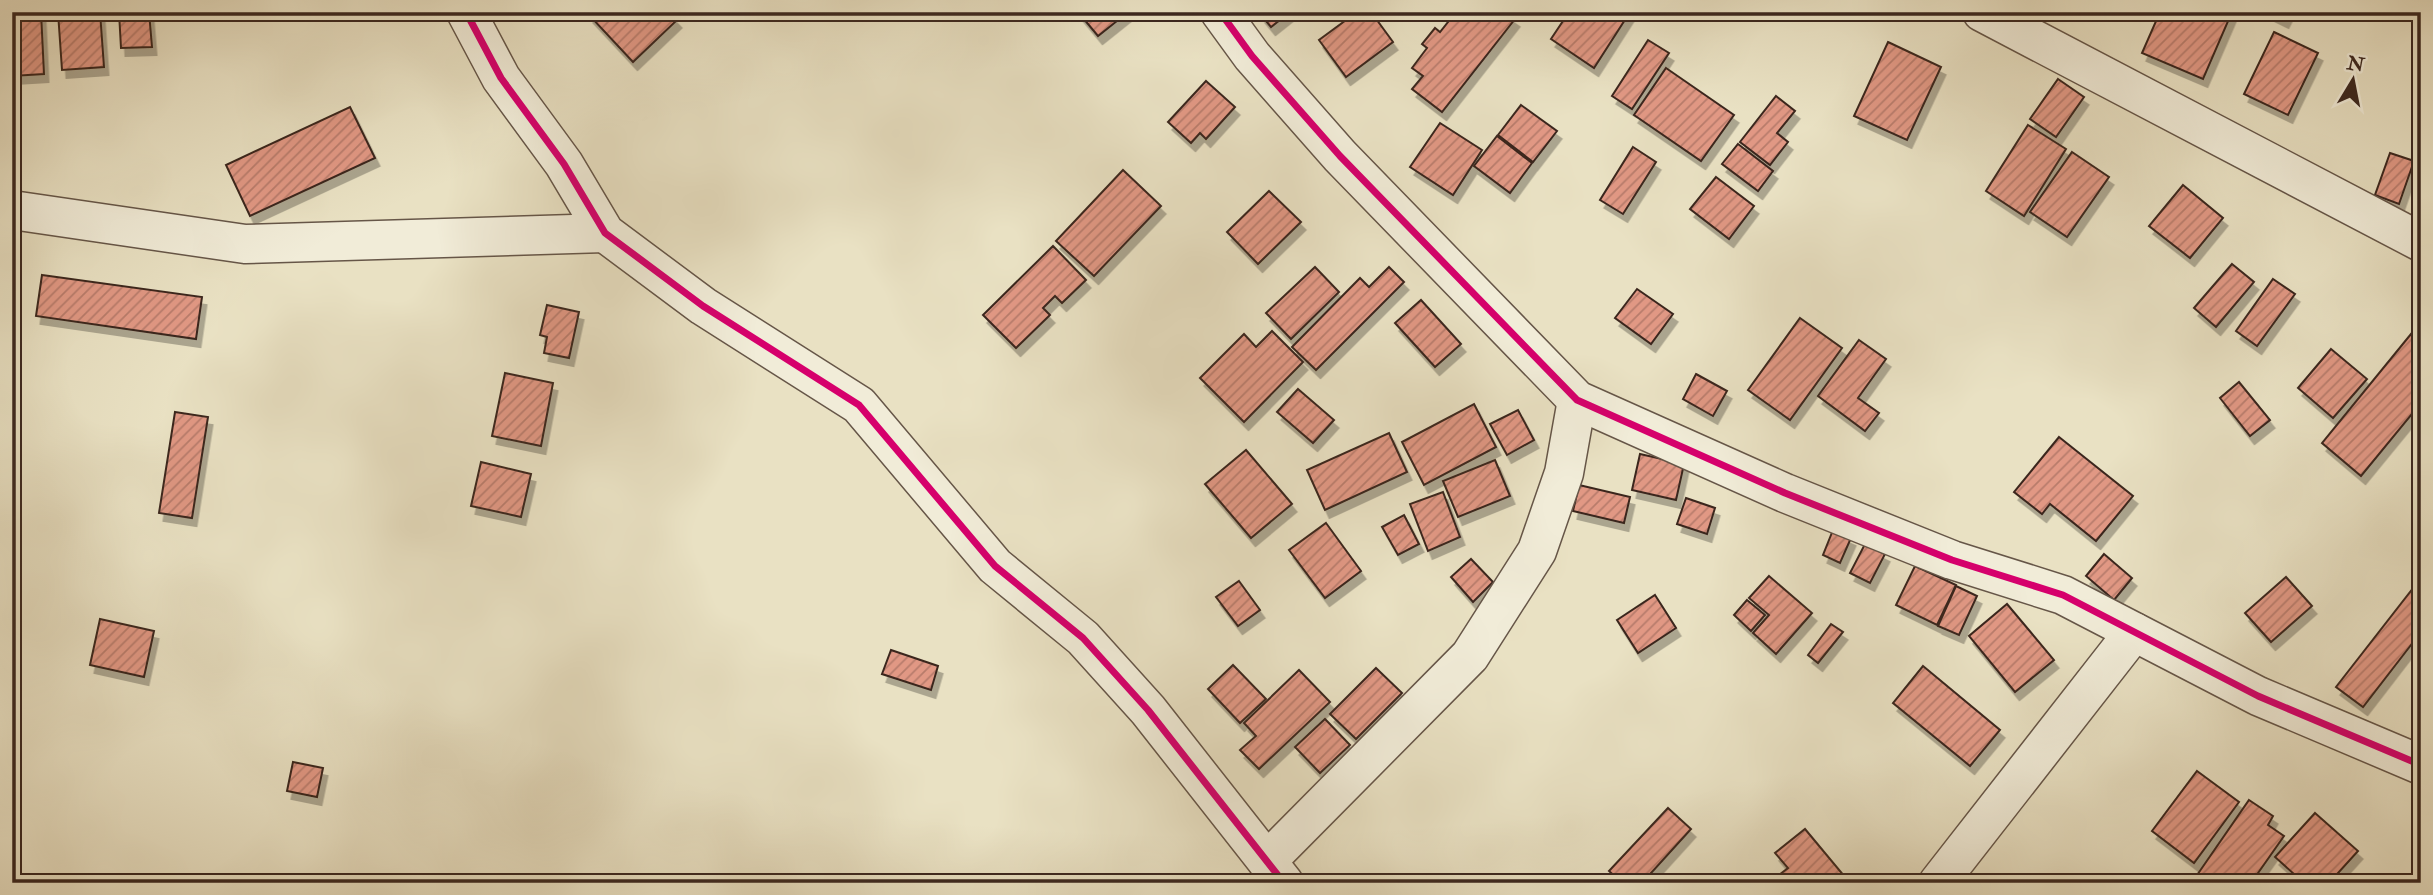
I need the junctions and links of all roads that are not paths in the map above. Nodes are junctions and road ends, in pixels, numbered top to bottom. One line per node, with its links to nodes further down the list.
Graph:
1 (466, 12): 5 (street)
2 (1220, 12): 7 (street)
3 (1982, 12): 6 (street)
4 (12, 210): 5 (street)
5 (605, 233): 10 (street)
6 (2421, 242)
7 (1577, 400): 8 (street); 10 (street)
8 (2134, 632): 9 (street); 11 (street)
9 (2421, 765)
10 (1276, 872)
11 (1938, 883)

